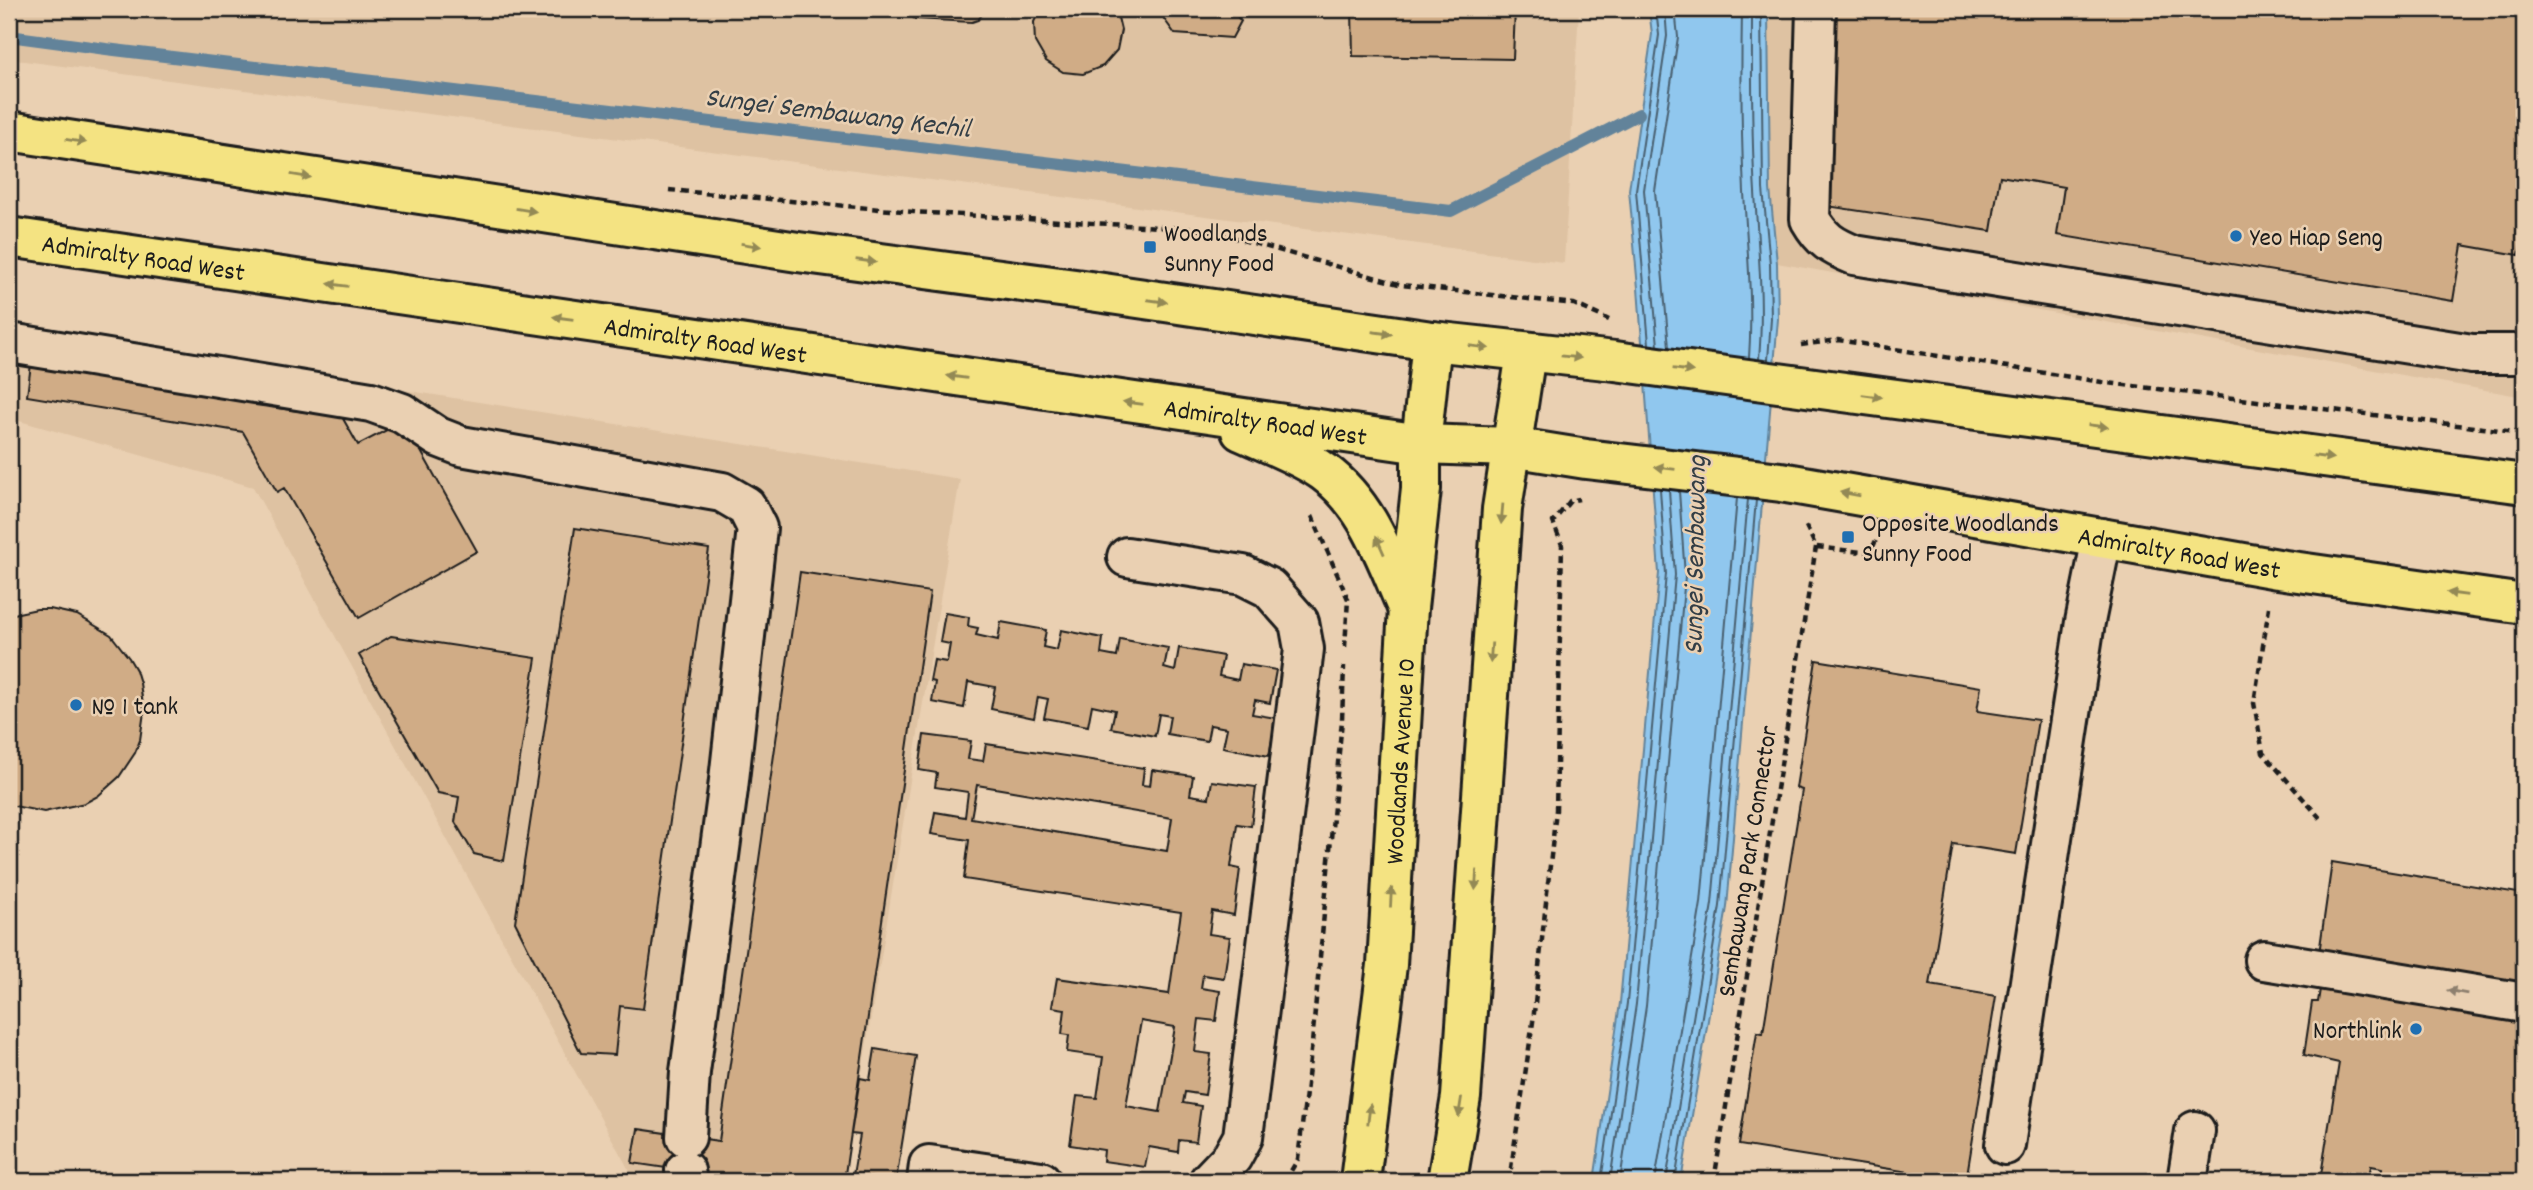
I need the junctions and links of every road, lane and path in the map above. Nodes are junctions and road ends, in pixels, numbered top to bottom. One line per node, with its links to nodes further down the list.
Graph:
1 (1816, 9): 10 (street)
2 (9, 131): 6 (main road, one-way to 6)
3 (662, 189): 5 (path)
4 (9, 237): 11 (main road, Admiralty Road West, one-way to 4)
5 (1614, 322)
6 (1432, 341): 9 (main road, one-way to 9); 13 (main road, Woodlands Avenue 10)
7 (16, 344): 29 (street)
8 (1799, 346): 12 (path)
9 (1526, 353): 14 (main road); 15 (main road, one-way to 15)
10 (2524, 354)
11 (1201, 413): 13 (main road, Admiralty Road West); 23 (main road, one-way to 11)
12 (2524, 433)
13 (1421, 444): 14 (main road, Admiralty Road West); 23 (main road, Woodlands Avenue 10)
14 (1511, 447): 18 (main road, Admiralty Road West, one-way to 14); 35 (main road, one-way to 35)
15 (2524, 484)
16 (1581, 499): 36 (path)
17 (1305, 509): 33 (path)
18 (2102, 538): 21 (main road, Admiralty Road West); 28 (street)
19 (1816, 547): 37 (path, Sembawang Park Connector)
20 (1127, 557): 32 (street)
21 (2278, 569): 22 (main road, Admiralty Road West, one-way to 21); 24 (path)
22 (2524, 604)
23 (1408, 608): 34 (main road, Woodlands Avenue 10, one-way to 23)
24 (2322, 819)
25 (2264, 960): 26 (street, one-way to 25)
26 (2524, 1003)
27 (2196, 1131): 38 (street)
28 (2005, 1146)
29 (686, 1163)
30 (927, 1181): 31 (street)
31 (1041, 1181)
32 (1209, 1181)
33 (1285, 1181)
34 (1360, 1181)
35 (1447, 1181)
36 (1509, 1181)
37 (1714, 1181)
38 (2187, 1181)

